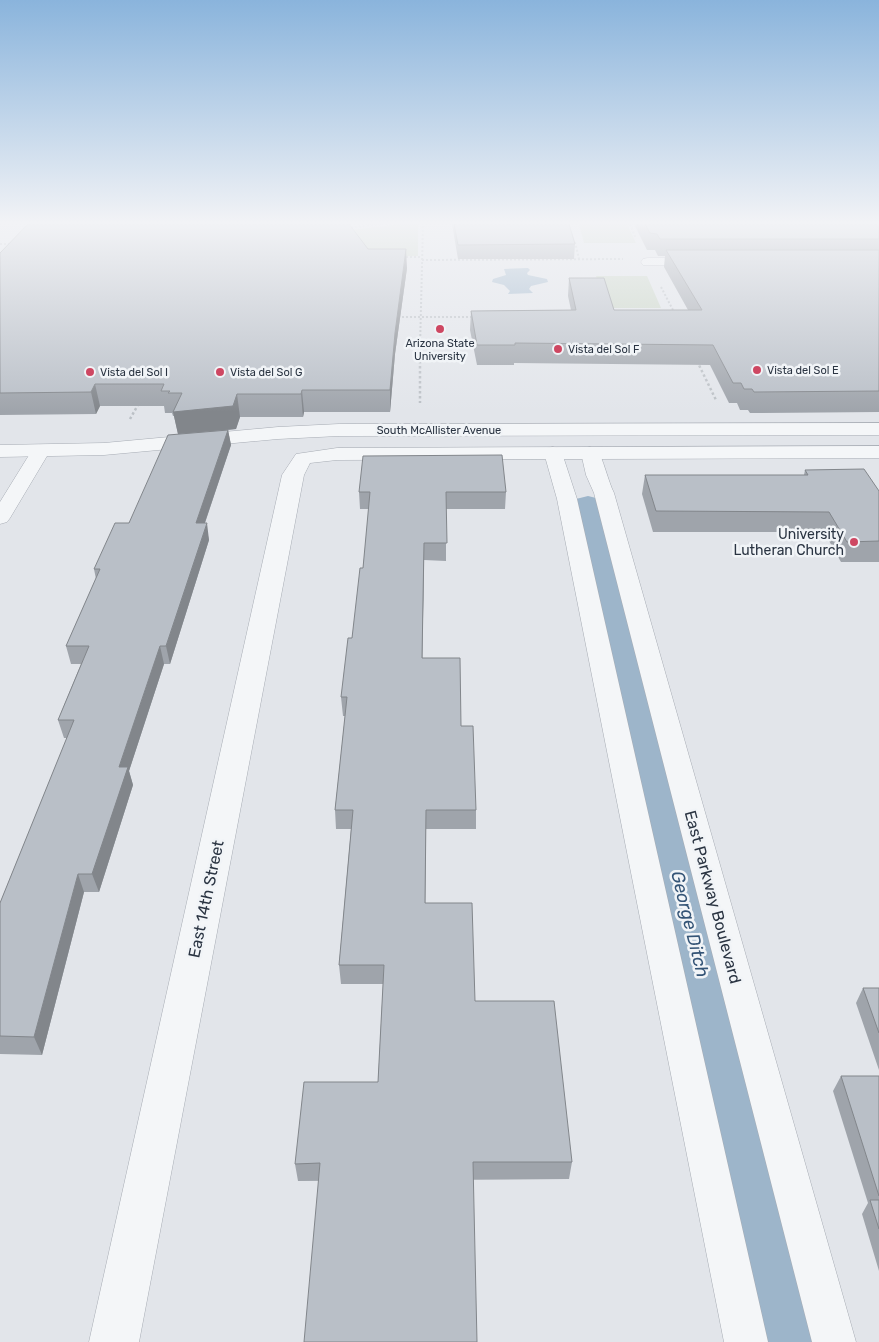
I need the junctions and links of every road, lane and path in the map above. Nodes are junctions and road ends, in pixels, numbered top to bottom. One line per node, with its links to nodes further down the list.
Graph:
1 (421, 287): 3 (path)
2 (390, 317): 3 (path)
3 (420, 317): 4 (path); 8 (path)
4 (479, 317)
5 (693, 353): 7 (path)
6 (142, 397): 9 (path)
7 (717, 403)
8 (420, 409)
9 (130, 421)
10 (879, 429): 12 (street, South McAllister Avenue)
11 (0, 451): 12 (street, South McAllister Avenue)
12 (41, 451): 17 (lane)
13 (879, 452): 15 (street, South McAllister Avenue)
14 (553, 453): 15 (street, South McAllister Avenue); 16 (street, South McAllister Avenue); 19 (lane)
15 (590, 453): 20 (lane, East Parkway Boulevard)
16 (303, 458): 18 (street, East 14th Street)
17 (0, 518)
18 (114, 1342)
19 (746, 1342)
20 (834, 1342)

